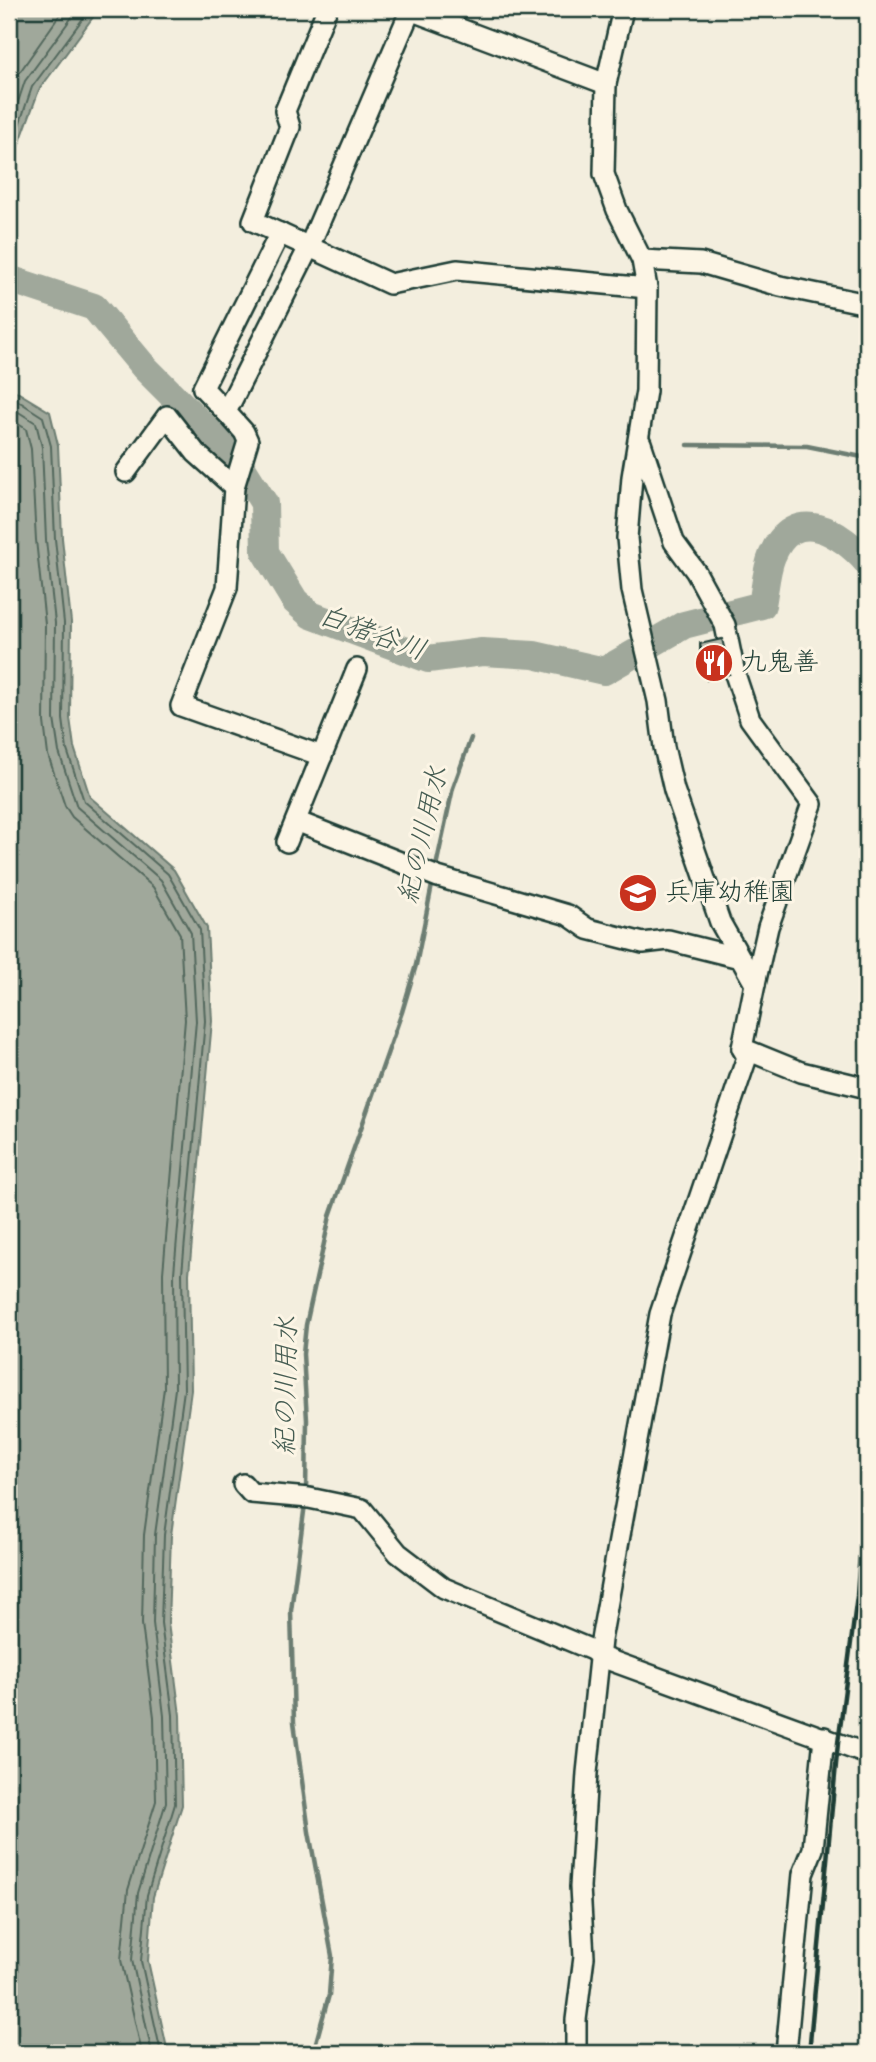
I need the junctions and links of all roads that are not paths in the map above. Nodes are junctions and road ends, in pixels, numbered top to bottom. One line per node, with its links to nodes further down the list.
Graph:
1 (327, 9): 5 (street)
2 (410, 9): 4 (street); 6 (street)
3 (623, 9): 4 (street)
4 (606, 84): 7 (street)
5 (280, 233): 6 (street); 10 (street)
6 (309, 247): 8 (street); 10 (street)
7 (642, 260): 8 (street); 9 (street)
8 (647, 288): 11 (street)
9 (867, 304)
10 (226, 412): 13 (street)
11 (640, 439): 18 (street); 19 (street)
12 (126, 472): 13 (street)
13 (239, 472): 15 (street)
14 (357, 669): 15 (street)
15 (322, 756): 16 (street)
16 (296, 821): 17 (street); 18 (street)
17 (287, 842)
18 (740, 958): 19 (street)
19 (755, 984): 20 (street)
20 (742, 1048): 21 (street); 23 (street)
21 (867, 1088)
22 (243, 1484): 23 (street)
23 (601, 1657): 24 (street); 26 (street)
24 (824, 1737): 25 (street); 27 (street)
25 (867, 1754)
26 (576, 2053)
27 (786, 2053)

